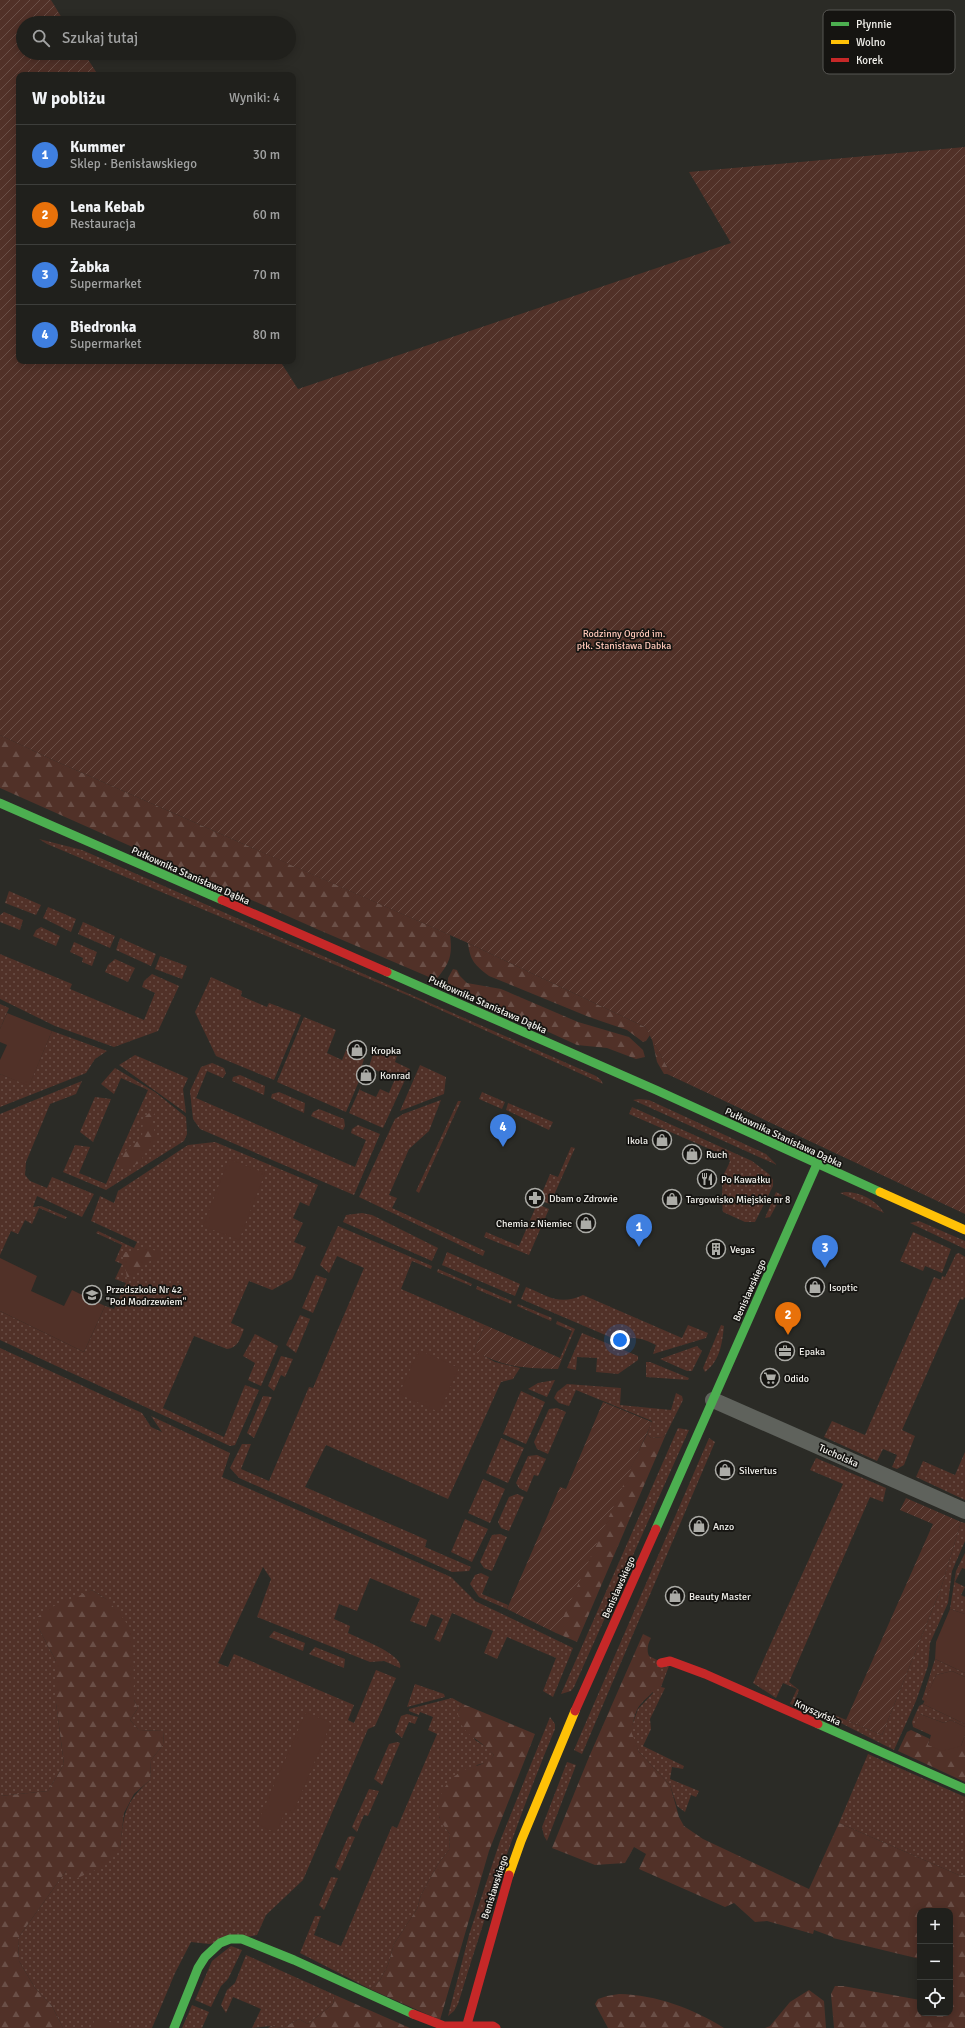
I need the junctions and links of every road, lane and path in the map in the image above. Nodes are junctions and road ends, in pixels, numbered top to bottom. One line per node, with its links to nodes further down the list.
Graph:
1 (0, 803): 2 (street, Pułkownika Stanisława Dąbka)
2 (817, 1164): 3 (street, Pułkownika Stanisława Dąbka); 4 (street, Benisławskiego)
3 (965, 1230)
4 (713, 1400): 5 (street, Tucholska); 8 (street, Benisławskiego)
5 (965, 1511)
6 (661, 1663): 7 (street, Knyszyńska)
7 (965, 1789)
8 (466, 2027): 9 (street); 10 (street)
9 (174, 2028)
10 (496, 2028)

